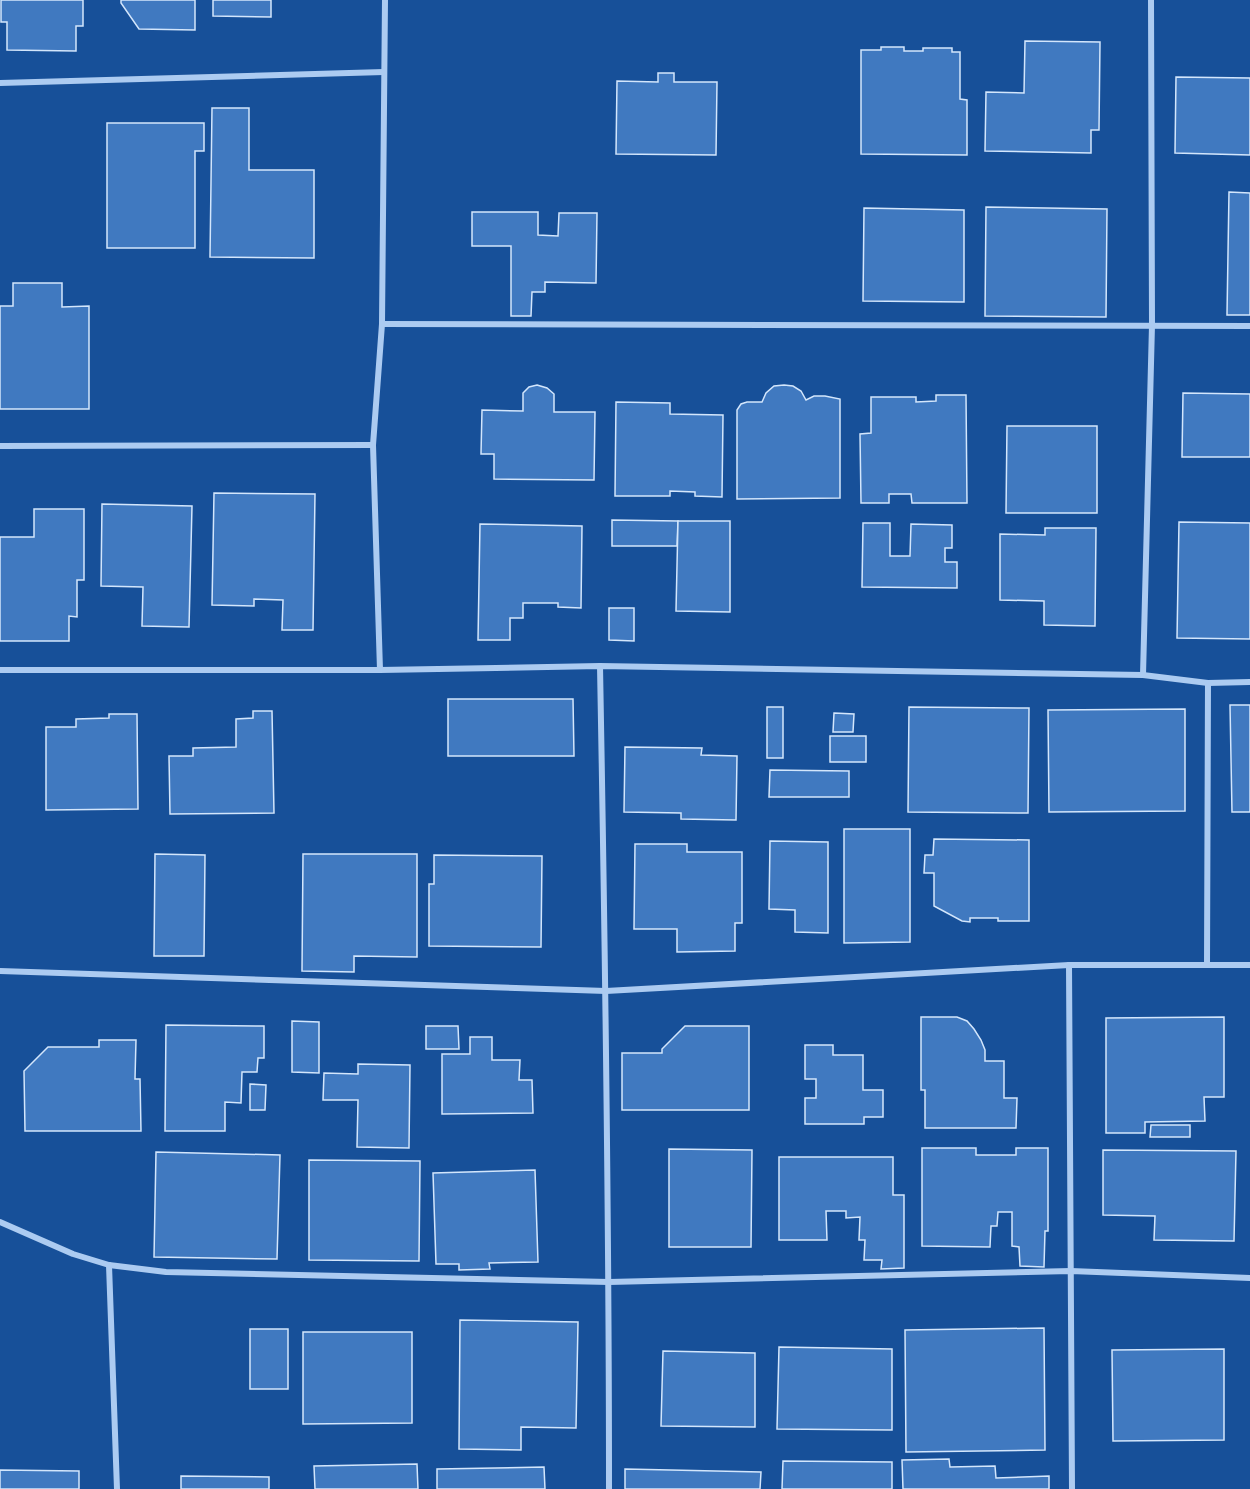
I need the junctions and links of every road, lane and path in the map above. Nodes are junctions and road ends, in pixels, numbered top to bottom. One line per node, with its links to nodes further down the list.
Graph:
1 (385, 0): 3 (street)
2 (1151, 0): 6 (street)
3 (384, 72): 4 (street); 5 (street)
4 (0, 83)
5 (382, 324): 6 (street); 8 (street)
6 (1152, 325): 7 (street); 13 (street)
7 (1250, 326)
8 (373, 445): 9 (street); 12 (street)
9 (0, 446)
10 (600, 666): 12 (street); 13 (street); 20 (street)
11 (0, 670): 12 (street)
12 (380, 670)
13 (1143, 675): 14 (street)
14 (1208, 682): 15 (street); 16 (street)
15 (1250, 682)
16 (1207, 964): 17 (street); 18 (street)
17 (1069, 965): 20 (street); 23 (street)
18 (1250, 965)
19 (0, 971): 20 (street)
20 (606, 991): 25 (street)
21 (0, 1222): 22 (street)
22 (109, 1265): 25 (street); 26 (street)
23 (1071, 1271): 24 (street); 25 (street); 28 (street)
24 (1250, 1278)
25 (609, 1282): 27 (street)
26 (117, 1489)
27 (609, 1489)
28 (1072, 1489)

